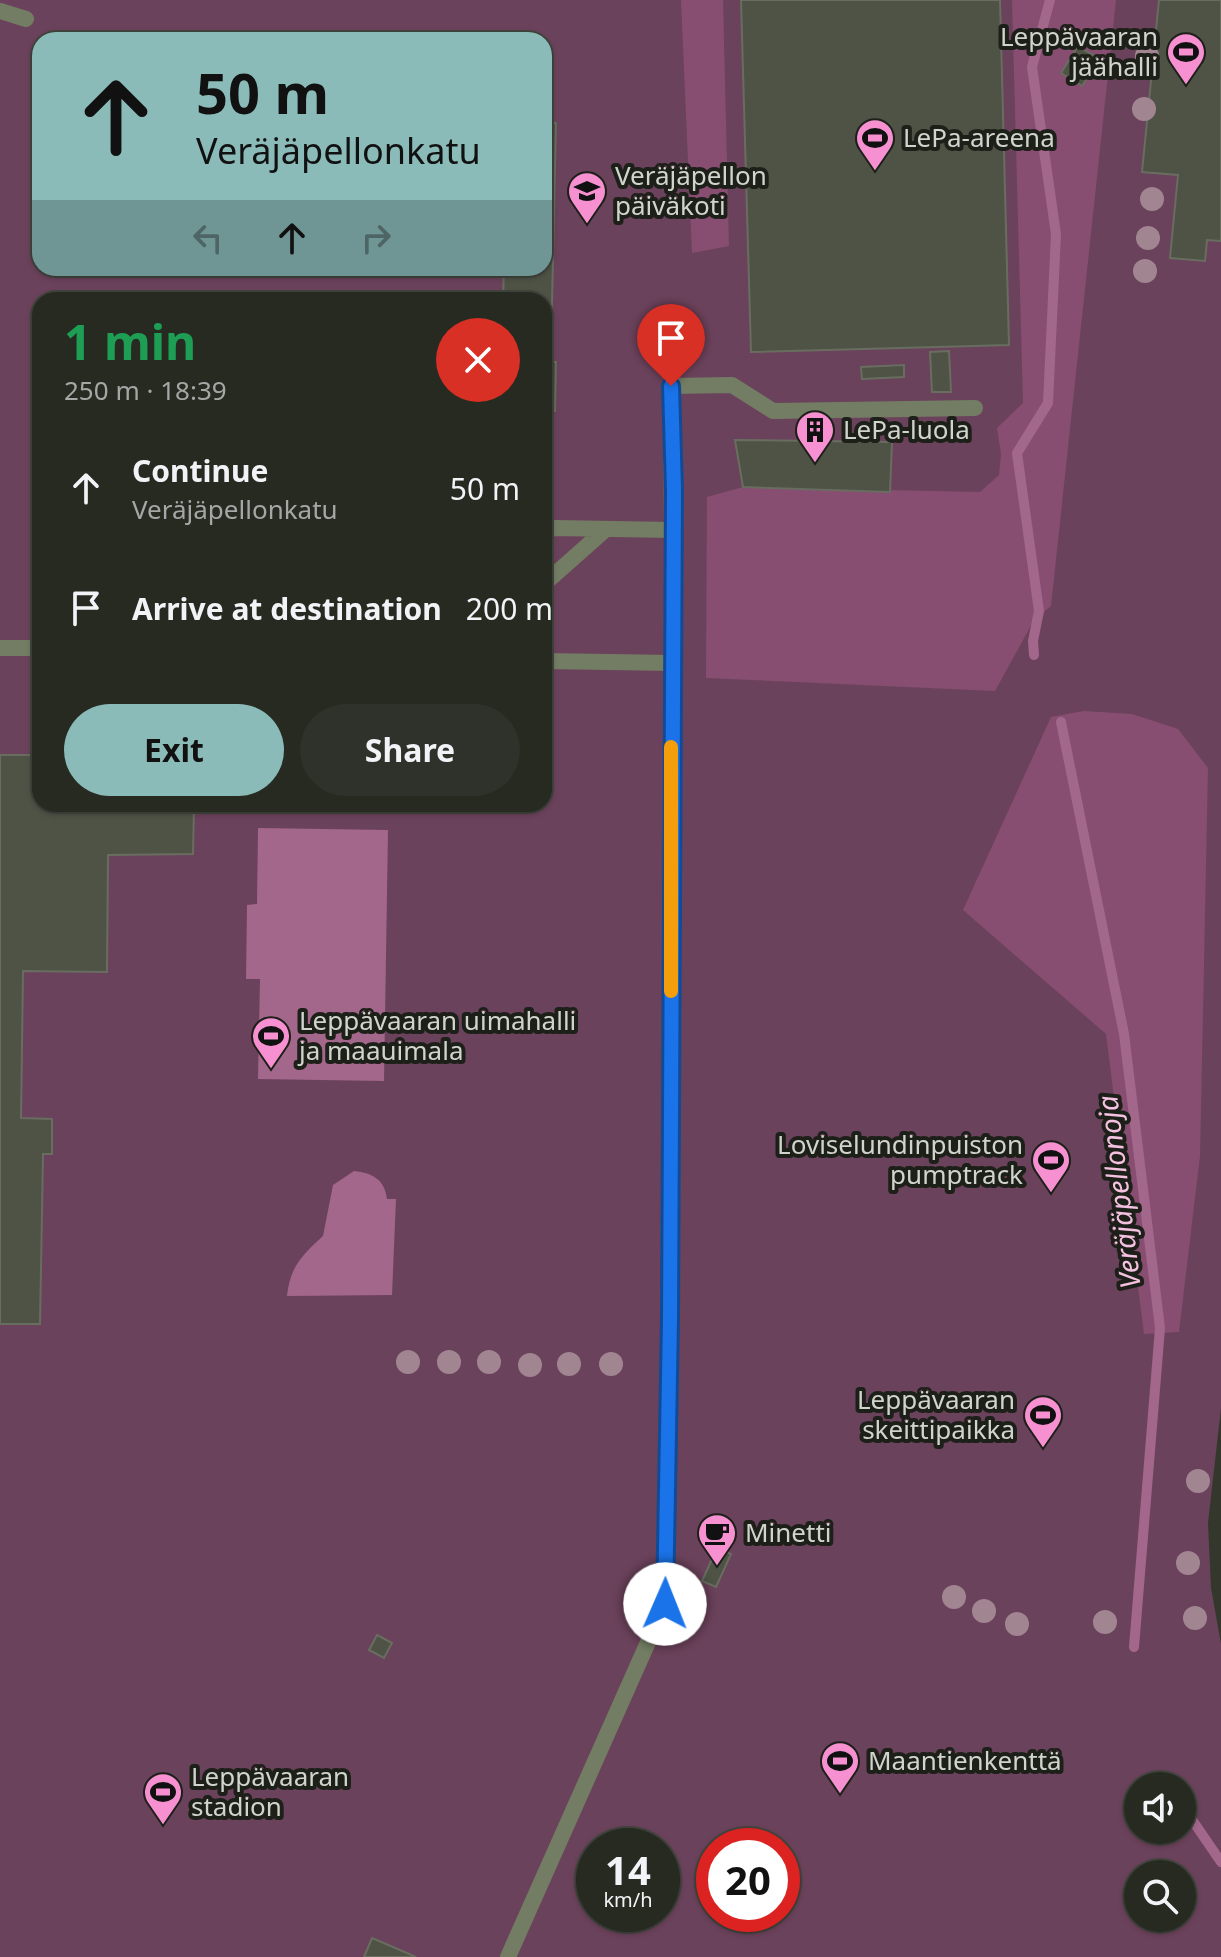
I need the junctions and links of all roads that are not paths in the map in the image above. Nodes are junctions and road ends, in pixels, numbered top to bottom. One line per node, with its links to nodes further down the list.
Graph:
1 (0, 11): 2 (street)
2 (26, 19)
3 (975, 408): 6 (street)
4 (552, 529): 5 (street)
5 (606, 529): 6 (street); 7 (street)
6 (673, 530): 11 (street)
7 (552, 577)
8 (0, 648): 9 (street)
9 (32, 648)
10 (552, 661): 11 (street)
11 (673, 663): 12 (street)
12 (508, 1957)

